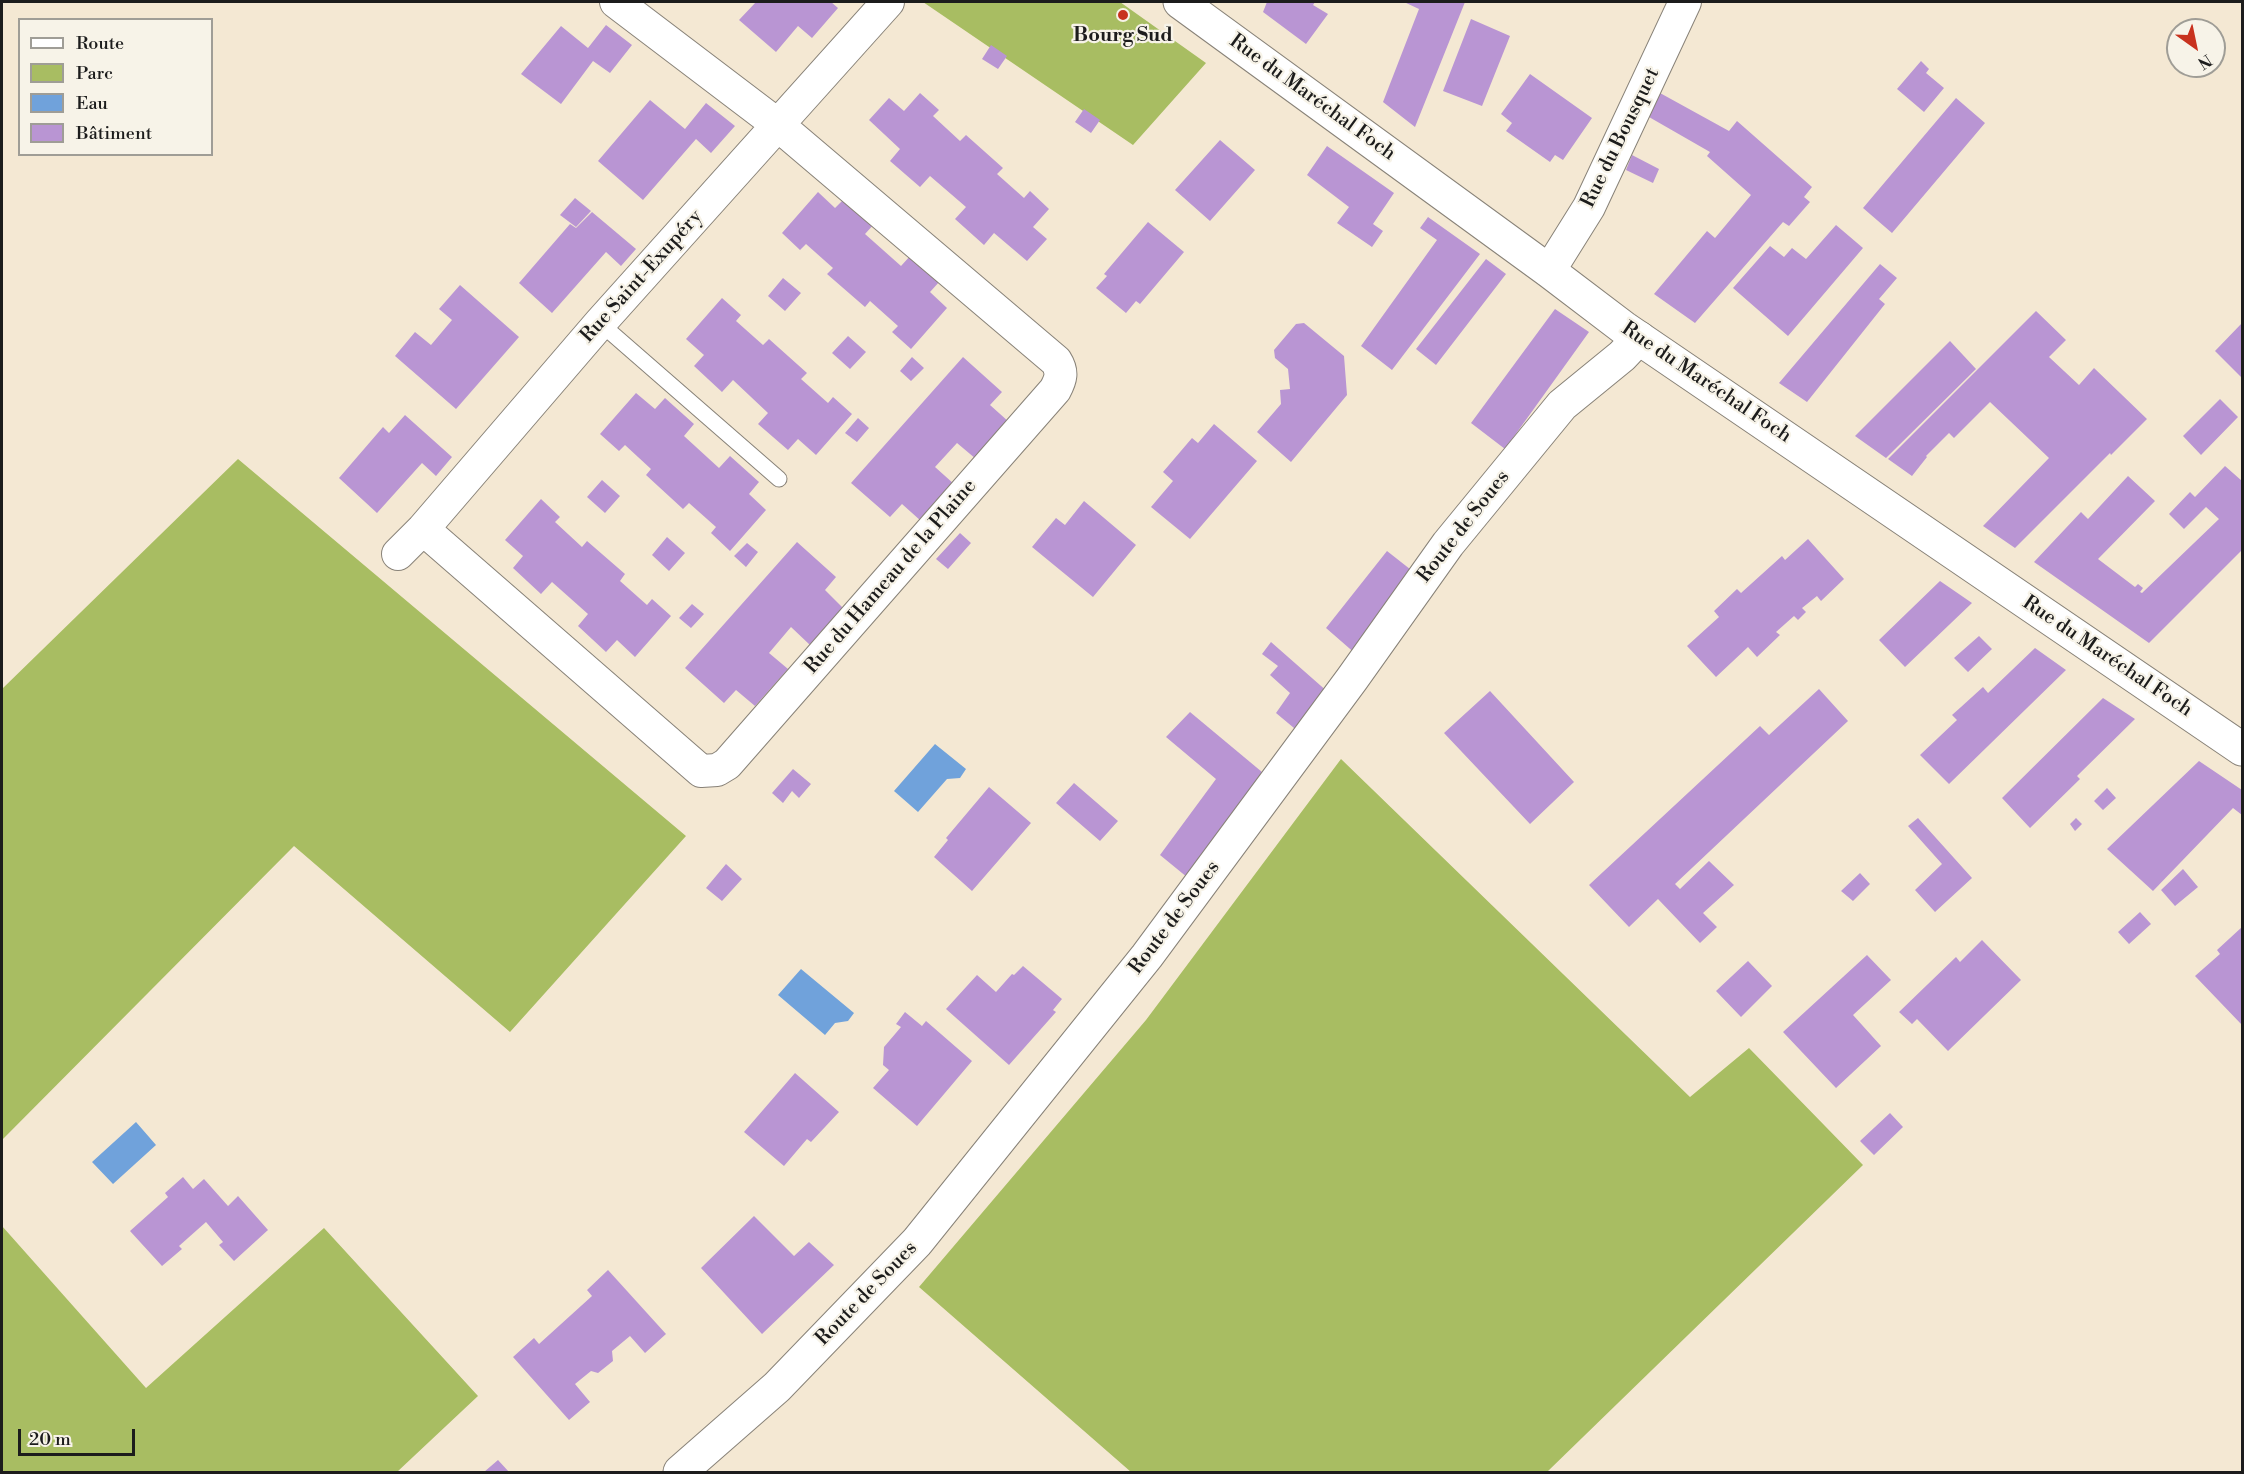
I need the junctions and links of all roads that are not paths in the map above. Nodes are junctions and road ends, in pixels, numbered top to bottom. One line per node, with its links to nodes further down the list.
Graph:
1 (616, 2): 5 (street)
2 (888, 2): 5 (street, Rue Saint-Exupéry)
3 (1180, 2): 6 (main road, Rue du Maréchal Foch)
4 (1685, 2): 6 (street, Rue du Bousquet)
5 (778, 125): 7 (street, Rue Saint-Exupéry); 10 (street, Rue du Hameau de la Plaine)
6 (1549, 271): 8 (main road, Rue du Maréchal Foch)
7 (600, 323): 9 (lane); 10 (street, Rue Saint-Exupéry)
8 (1639, 338): 12 (main road, Rue du Maréchal Foch); 13 (main road, Route de Soues)
9 (779, 479)
10 (423, 529): 11 (street, Rue Saint-Exupéry)
11 (398, 554)
12 (2242, 749)
13 (680, 1473)

